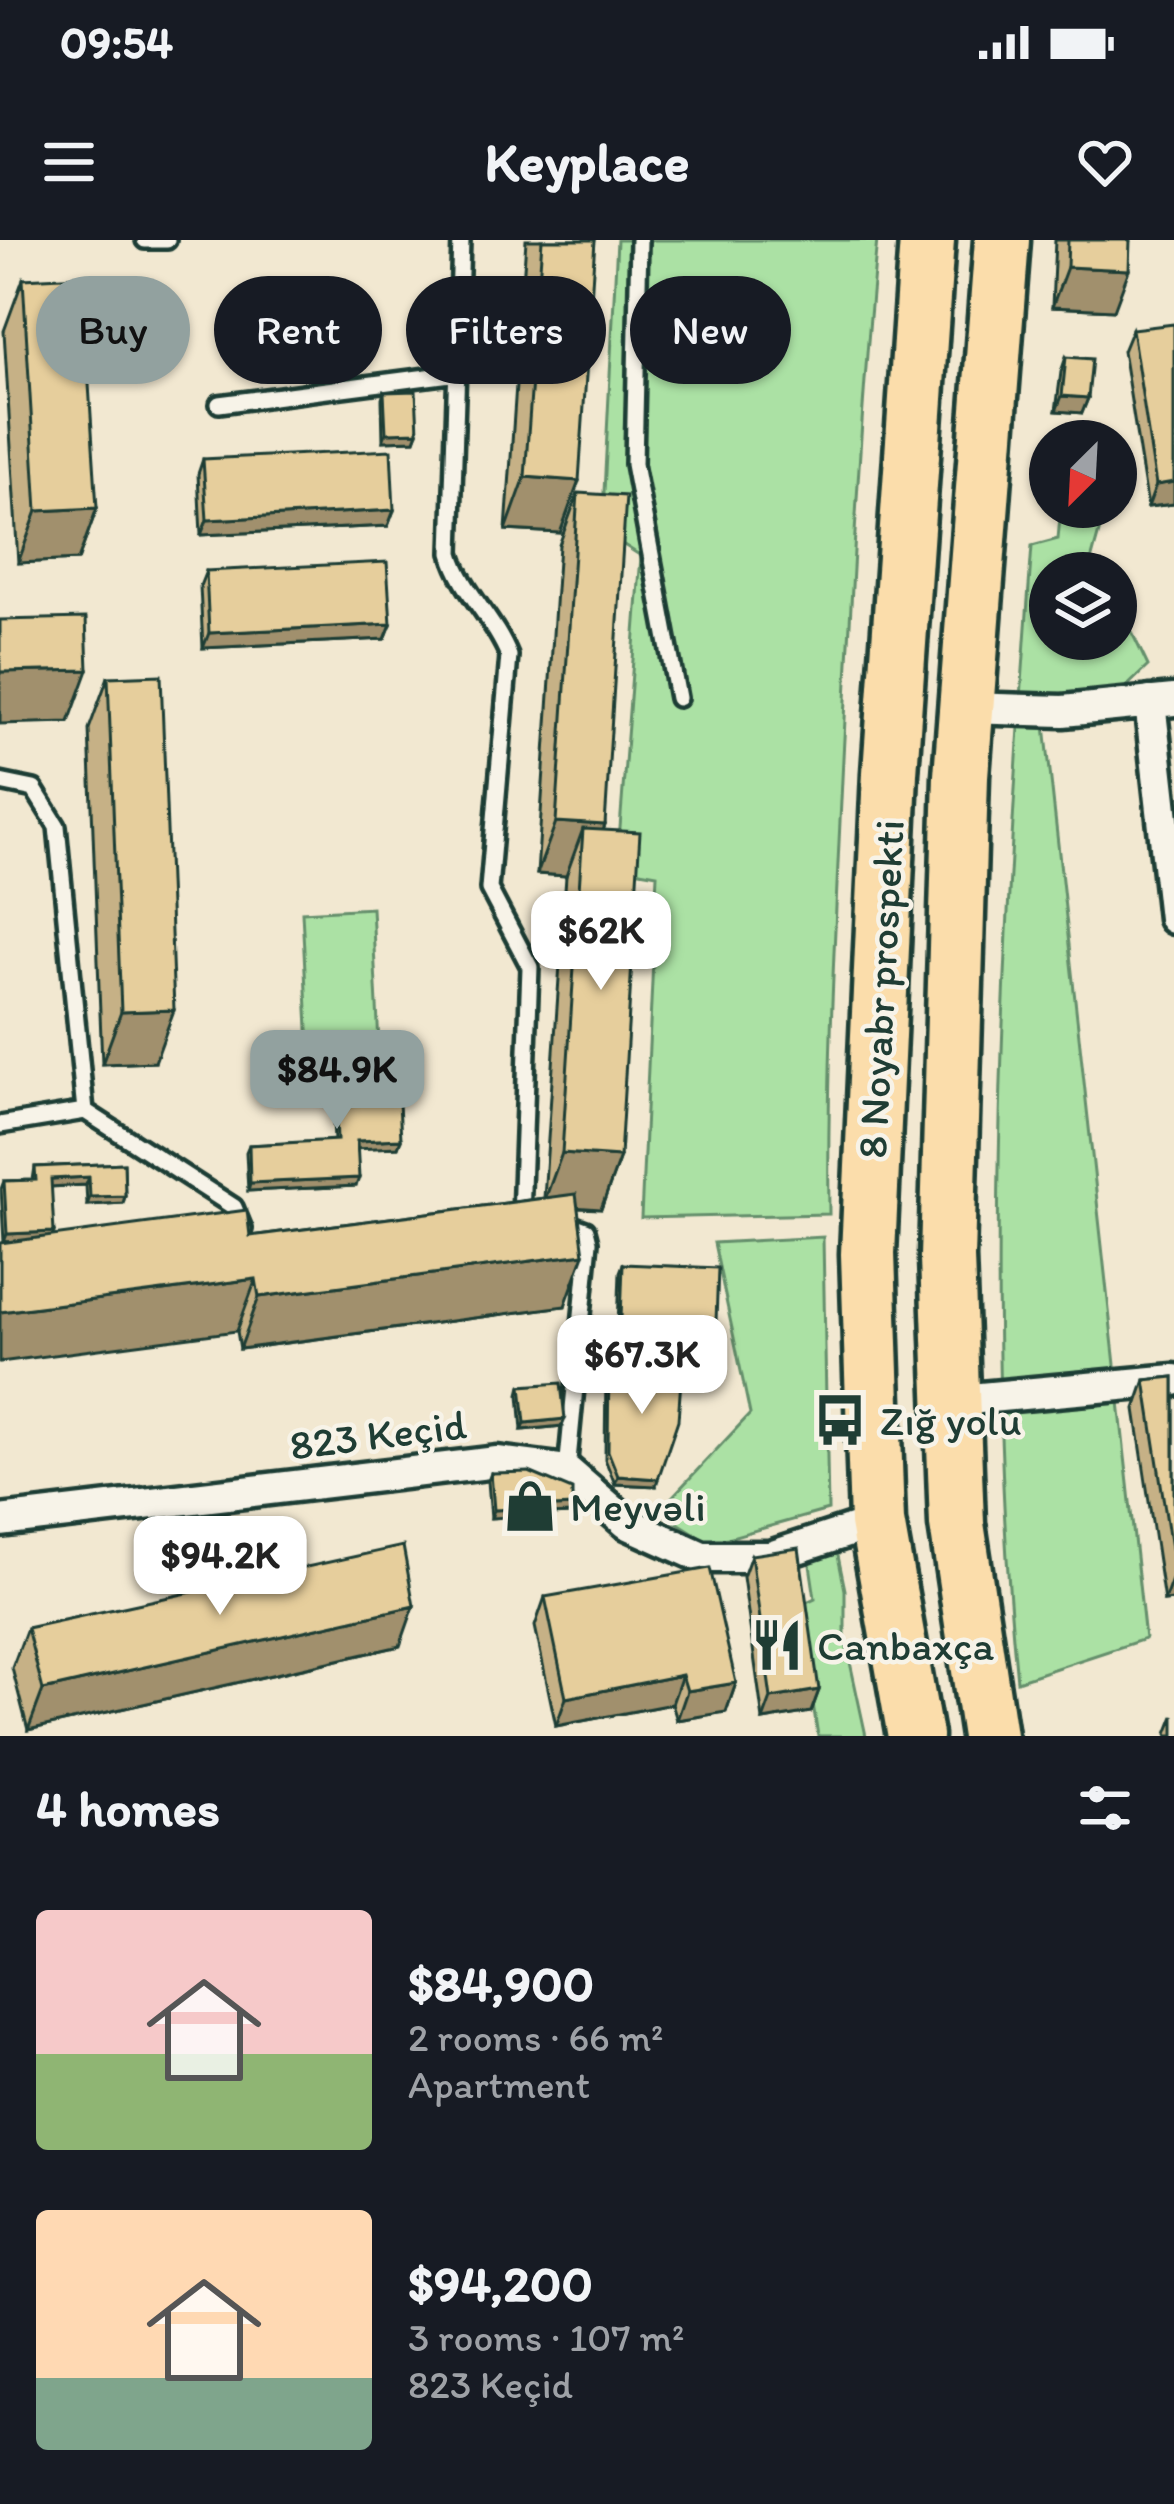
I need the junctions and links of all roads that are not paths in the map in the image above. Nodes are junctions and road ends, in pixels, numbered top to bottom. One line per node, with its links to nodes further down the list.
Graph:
1 (145, 240): 2 (lane)
2 (167, 240)
3 (461, 240): 7 (lane)
4 (639, 240): 11 (lane)
5 (927, 240): 25 (highway, 8 Noyabr prospekti)
6 (1002, 240): 13 (highway, 8 Noyabr prospekti)
7 (460, 276)
8 (406, 381): 10 (lane)
9 (458, 384): 18 (lane)
10 (219, 404)
11 (678, 698)
12 (1162, 701): 13 (street); 15 (street)
13 (966, 708): 22 (highway, 8 Noyabr prospekti)
14 (0, 782): 16 (lane)
15 (1174, 918)
16 (85, 1111): 17 (lane); 20 (lane)
17 (0, 1125)
18 (521, 1217): 19 (lane); 23 (lane)
19 (501, 1219)
20 (224, 1246)
21 (1174, 1380): 22 (street)
22 (948, 1401): 27 (highway, 8 Noyabr prospekti)
23 (567, 1471): 24 (street, 823 Keçid); 25 (street)
24 (0, 1520)
25 (878, 1522): 26 (highway, 8 Noyabr prospekti)
26 (915, 1736)
27 (989, 1736)

